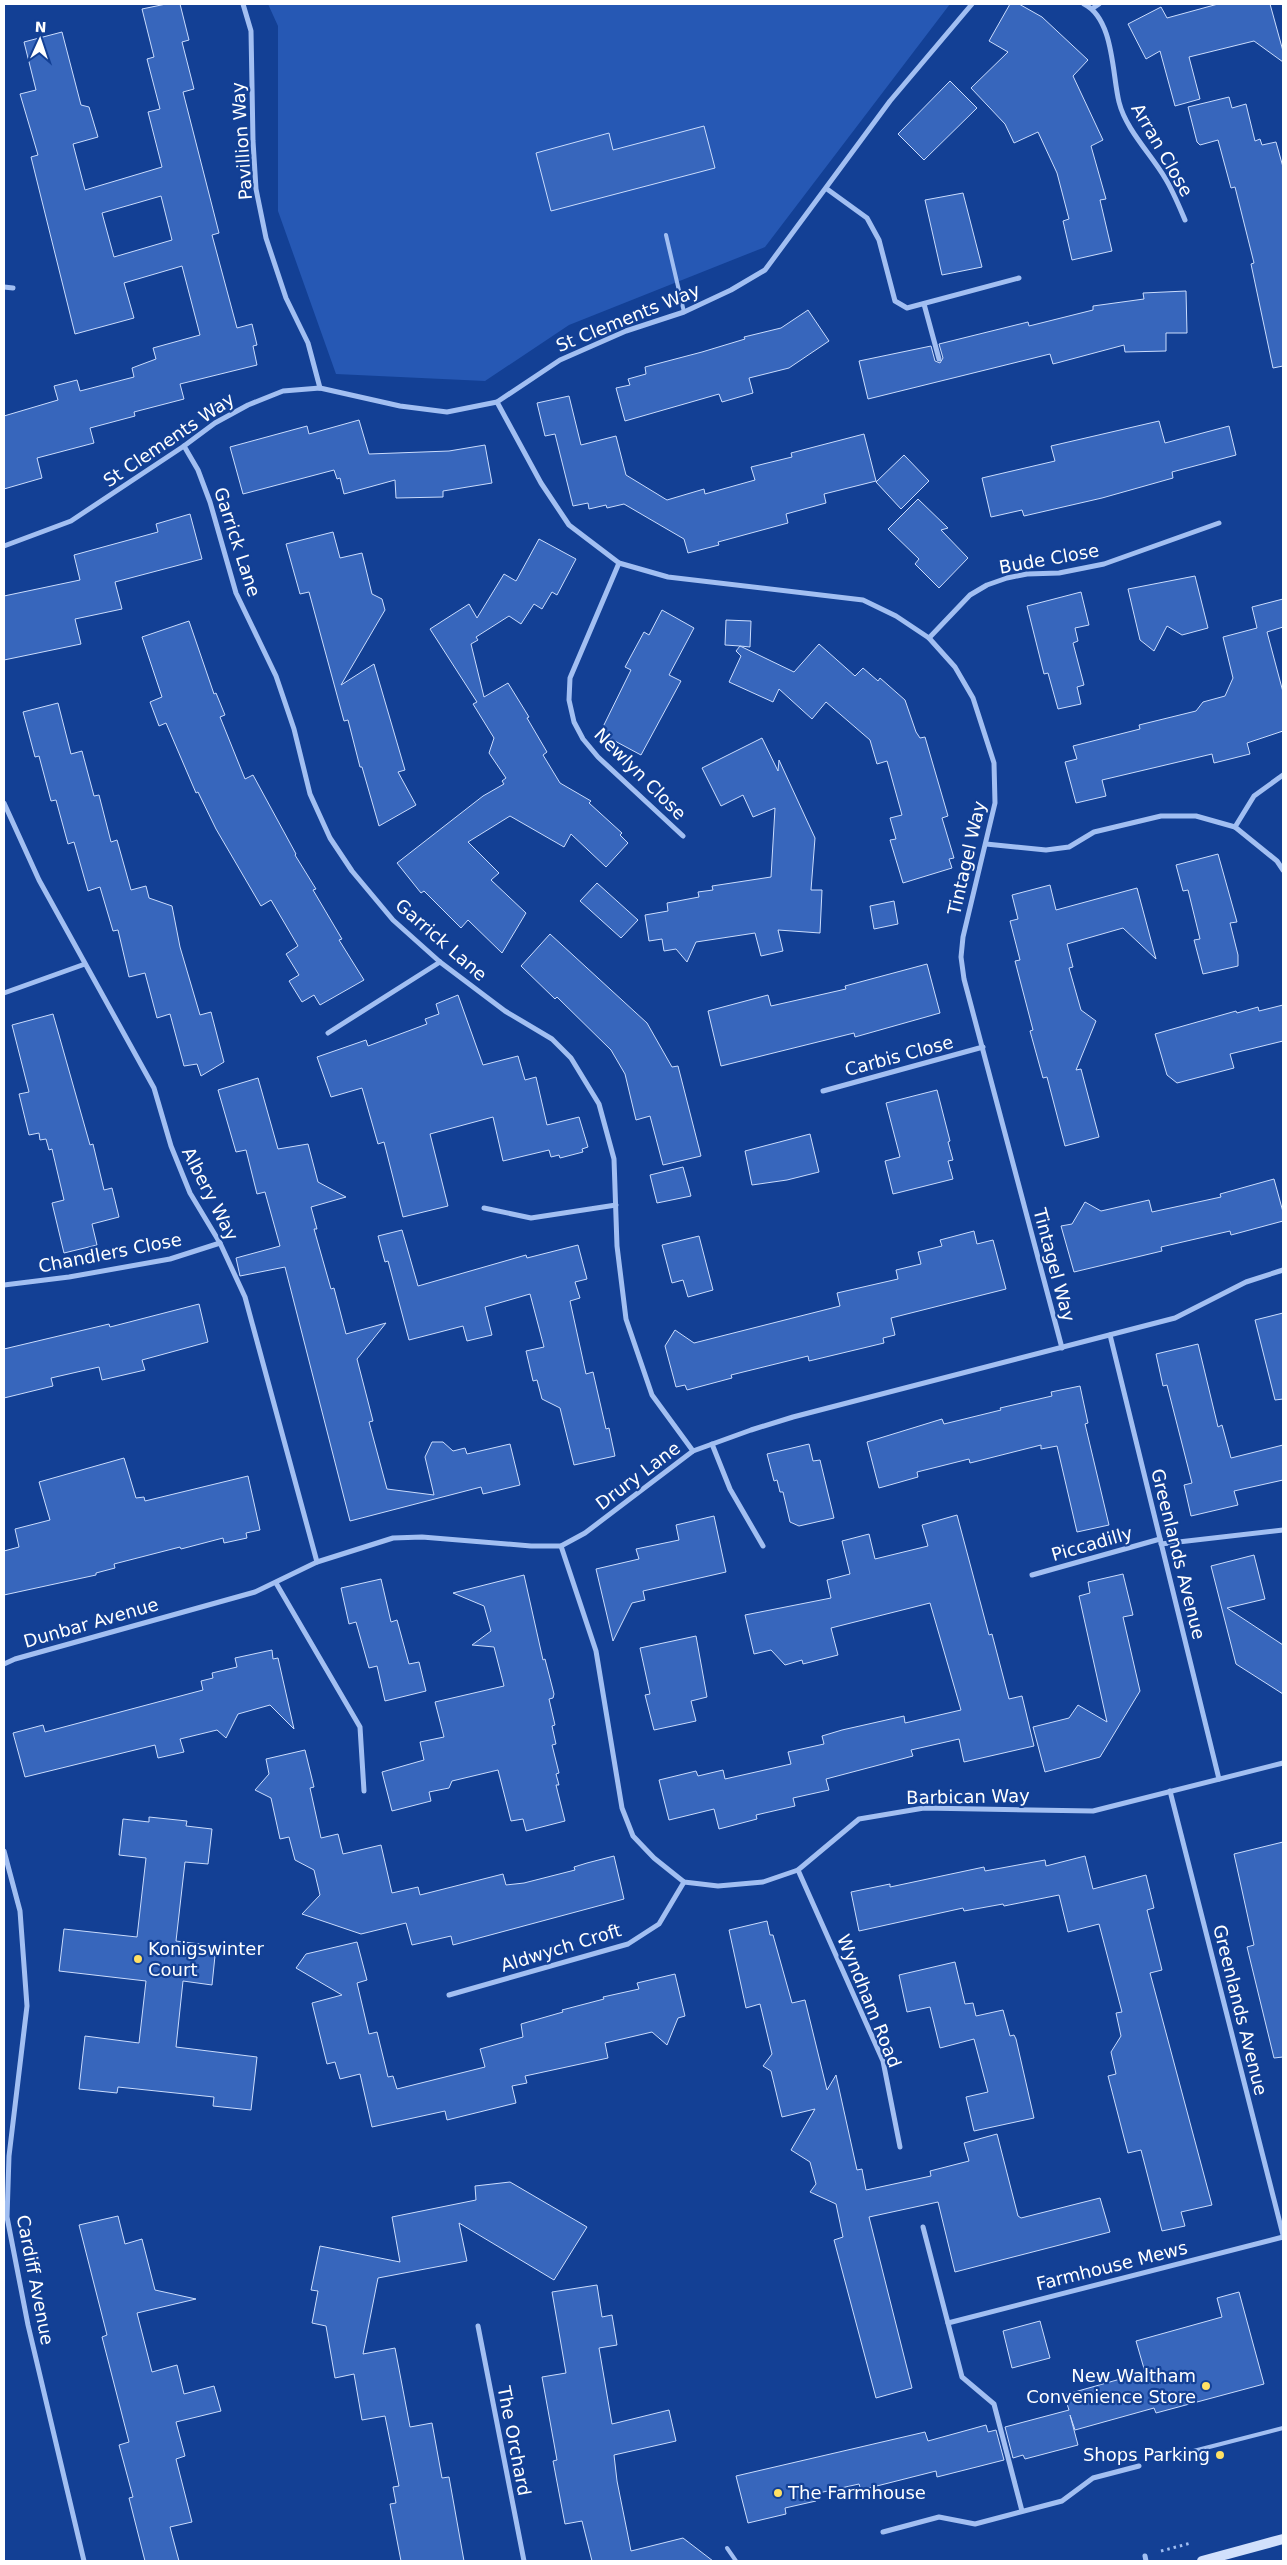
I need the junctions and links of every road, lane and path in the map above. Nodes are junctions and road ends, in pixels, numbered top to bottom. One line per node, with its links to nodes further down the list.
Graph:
1 (243, 4): 15 (street, Pavillion Way)
2 (972, 4): 6 (street, St Clements Way)
3 (1084, 4): 5 (street)
4 (1099, 4): 5 (street)
5 (1093, 8): 7 (street, Arran Close)
6 (827, 189): 12 (street); 13 (street, St Clements Way)
7 (1185, 220)
8 (666, 235): 13 (lane)
9 (1019, 278): 12 (street)
10 (4, 288): 11 (street)
11 (13, 288)
12 (924, 304): 14 (street)
13 (684, 312): 16 (street, St Clements Way)
14 (939, 359)
15 (320, 388): 16 (street, St Clements Way); 17 (street, St Clements Way)
16 (496, 402): 20 (street, Tintagel Way)
17 (184, 446): 19 (street, St Clements Way); 28 (street, Garrick Lane)
18 (1219, 523): 21 (street, Bude Close)
19 (4, 546)
20 (619, 563): 21 (street, Tintagel Way); 25 (street, Newlyn Close)
21 (929, 638): 26 (street, Tintagel Way)
22 (1283, 775): 24 (street)
23 (4, 803): 29 (street, Albery Way)
24 (1235, 827): 26 (street); 27 (street)
25 (683, 836)
26 (986, 844): 32 (street, Tintagel Way)
27 (1283, 870)
28 (440, 962): 31 (street); 34 (street, Garrick Lane)
29 (85, 964): 30 (street); 36 (street, Albery Way)
30 (4, 993)
31 (328, 1033)
32 (982, 1047): 33 (street, Carbis Close); 40 (street, Tintagel Way)
33 (823, 1091)
34 (616, 1205): 35 (street); 42 (street, Garrick Lane)
35 (484, 1208)
36 (220, 1243): 38 (street, Chandlers Close); 47 (street, Albery Way)
37 (1283, 1270): 39 (street, Drury Lane)
38 (4, 1285)
39 (1110, 1335): 40 (street, Drury Lane); 44 (street, Greenlands Avenue)
40 (1062, 1348): 41 (street, Drury Lane)
41 (712, 1444): 42 (street, Drury Lane); 46 (street)
42 (694, 1451): 45 (street, Drury Lane)
43 (1283, 1530): 44 (street, Piccadilly)
44 (1160, 1541): 48 (street, Piccadilly); 53 (street, Greenlands Avenue)
45 (561, 1546): 47 (street, Drury Lane); 58 (street)
46 (763, 1546)
47 (317, 1562): 49 (street, Drury Lane)
48 (1032, 1575)
49 (276, 1583): 50 (street, Drury Lane); 54 (street)
50 (188, 1611): 51 (street, Dunbar Avenue)
51 (4, 1664)
52 (1283, 1763): 53 (street, Barbican Way)
53 (1219, 1779): 55 (street, Barbican Way)
54 (364, 1791)
55 (1170, 1791): 57 (street, Barbican Way); 62 (street, Greenlands Avenue)
56 (4, 1851): 72 (street, Cardiff Avenue)
57 (798, 1870): 58 (street, Barbican Way); 60 (street, Wyndham Road)
58 (684, 1882): 59 (street, Aldwych Croft)
59 (449, 1995)
60 (900, 2147)
61 (923, 2227): 63 (street)
62 (1283, 2236): 63 (street, Farmhouse Mews)
63 (948, 2322): 68 (street)
64 (478, 2326): 73 (street, The Orchard)
65 (1283, 2428): 66 (lane)
66 (1174, 2456)
67 (1139, 2466): 68 (street)
68 (1022, 2511): 69 (street)
69 (883, 2532)
70 (1283, 2539): 75 (main road)
71 (726, 2548): 74 (lane)
72 (84, 2561)
73 (524, 2561)
74 (736, 2561)
75 (1202, 2561)

